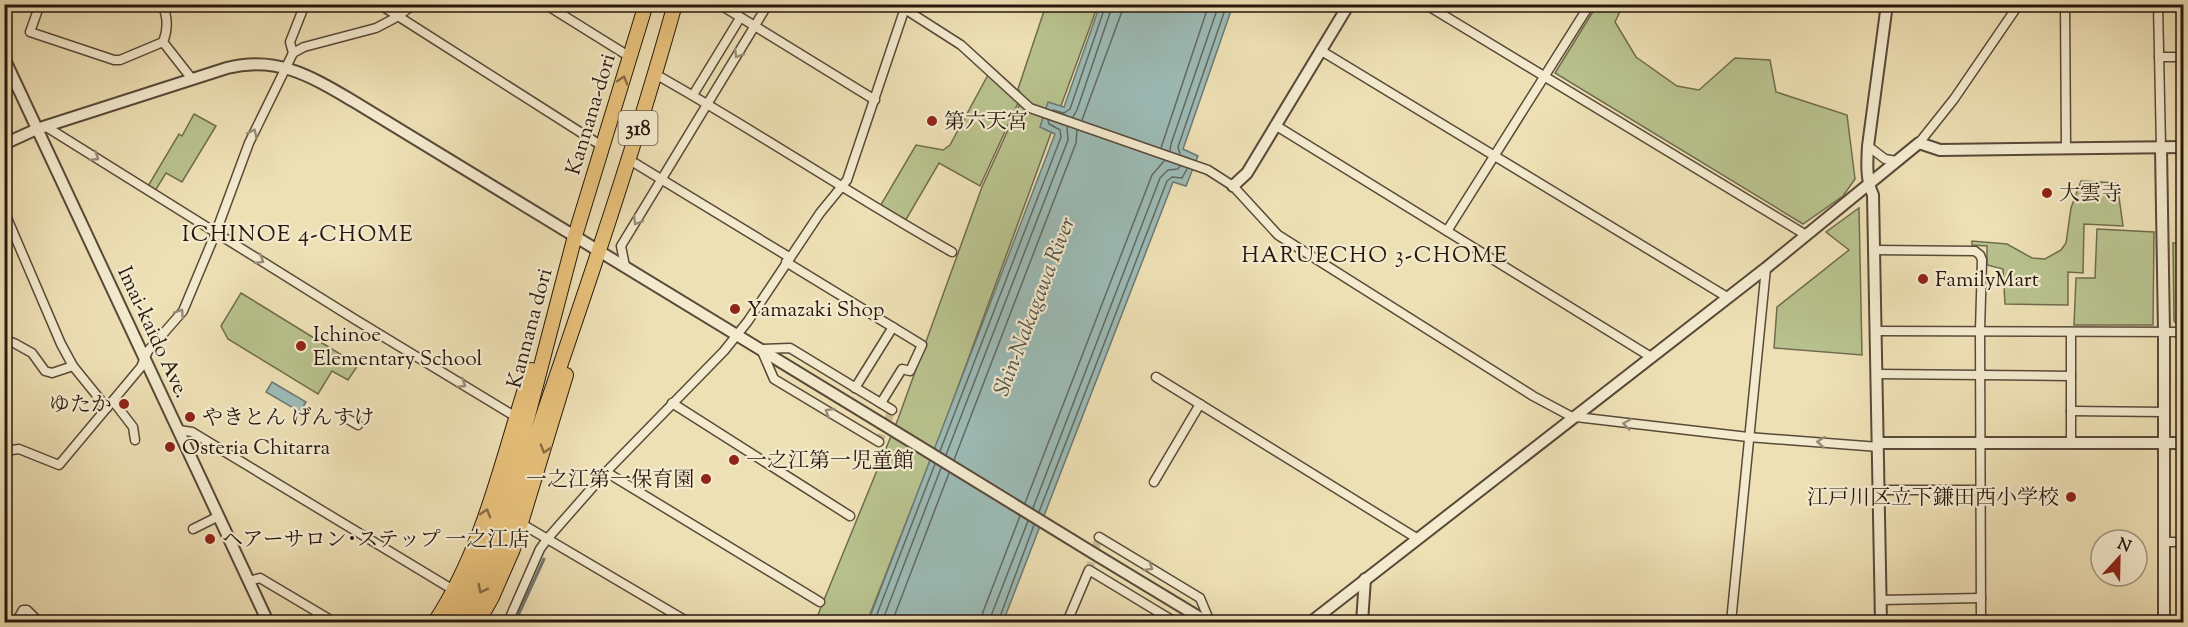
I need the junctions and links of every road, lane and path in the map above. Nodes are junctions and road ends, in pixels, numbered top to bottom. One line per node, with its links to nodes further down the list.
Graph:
1 (40, 4): 22 (street)
2 (162, 4): 22 (street)
3 (305, 4): 24 (street)
4 (379, 4): 19 (street)
5 (414, 4): 19 (street)
6 (545, 4): 25 (street)
7 (646, 4): 25 (main road, Kannana-dori / 318)
8 (675, 4): 30 (main road, 318)
9 (719, 4): 20 (street)
10 (768, 4): 21 (street)
11 (1349, 4): 23 (street)
12 (1425, 4): 31 (street)
13 (1590, 4): 31 (street)
14 (1887, 4): 41 (street)
15 (2019, 4): 38 (street)
16 (2065, 4): 44 (street)
17 (2158, 4): 26 (street)
18 (902, 6): 34 (street); 51 (street)
19 (397, 17): 24 (street); 40 (street)
20 (740, 18): 21 (street); 33 (street)
21 (755, 27): 34 (street); 35 (street, one-way to 35)
22 (163, 42): 32 (street)
23 (1320, 50): 36 (street); 45 (street)
24 (293, 53): 29 (street)
25 (630, 57): 40 (main road, Kannana-dori / 318, one-way to 25)
26 (2159, 57): 27 (street); 42 (street)
27 (2184, 57)
28 (4, 58): 37 (street, Imai-kaido Ave.)
29 (285, 67): 32 (street); 54 (street, one-way to 29); 56 (street)
30 (655, 74): 33 (street); 46 (main road, 318)
31 (1544, 77): 45 (street); 55 (street)
32 (192, 79): 37 (street)
33 (693, 95): 35 (street)
34 (875, 100): 50 (street)
35 (708, 104): 48 (street); 50 (street)
36 (1275, 125): 51 (street); 53 (street)
37 (41, 128): 39 (street); 54 (street, one-way to 54); 74 (street, Imai-kaido Ave.)
38 (1919, 143): 44 (street); 47 (street)
39 (4, 144)
40 (602, 146): 56 (main road, Kannana-dori / 318)
41 (1868, 146): 47 (street); 49 (street)
42 (2160, 147): 43 (street); 44 (street); 68 (street)
43 (2184, 147)
44 (2066, 148)
45 (1494, 156): 53 (street); 63 (street)
46 (628, 159): 48 (street); 58 (main road, 318)
47 (1896, 161): 49 (street)
48 (662, 180): 60 (street); 61 (street, one-way to 61)
49 (1868, 184): 55 (street); 57 (street)
50 (843, 186): 59 (street); 60 (street)
51 (1233, 186): 90 (street)
52 (4, 211): 75 (street)
53 (1447, 231): 73 (street)
54 (216, 232): 74 (street, one-way to 54); 88 (street, one-way to 88)
55 (1806, 235): 62 (street)
56 (575, 236): 58 (street); 88 (main road); 93 (main road, Kannana dori / 318)
57 (1874, 250): 65 (street); 66 (street)
58 (599, 251): 61 (street); 93 (main road, 318); 109 (main road, one-way to 109)
59 (951, 252)
60 (787, 259): 64 (street); 70 (street)
61 (625, 266): 70 (street)
62 (1766, 268): 63 (street); 94 (street)
63 (1727, 297): 73 (street)
64 (893, 327): 80 (street); 82 (street)
65 (1876, 331): 66 (street); 76 (street)
66 (1980, 331): 67 (street); 77 (street)
67 (2071, 332): 68 (street); 78 (street)
68 (2164, 332): 69 (street); 87 (street)
69 (2184, 332)
70 (737, 335): 72 (street); 81 (street)
71 (4, 340): 75 (street)
72 (761, 349): 80 (street); 96 (street, one-way to 72); 134 (street, bridge)
73 (1651, 357): 90 (street)
74 (145, 360): 84 (street); 92 (street, Imai-kaido Ave.)
75 (73, 366): 84 (street)
76 (1876, 374): 77 (street); 101 (street)
77 (1980, 375): 78 (street); 97 (street)
78 (2071, 376): 86 (street)
79 (1156, 377): 83 (street)
80 (855, 388): 82 (street)
81 (672, 403): 103 (street); 108 (street)
82 (881, 403): 85 (street)
83 (1200, 404): 104 (street); 113 (street)
84 (110, 405): 95 (street); 102 (street)
85 (892, 410)
86 (2071, 411): 87 (street); 98 (street)
87 (2164, 412): 99 (street)
88 (516, 417): 118 (main road, one-way to 88)
89 (346, 418): 91 (street)
90 (1575, 418): 94 (street, one-way to 90); 113 (street)
91 (358, 426)
92 (179, 430): 107 (street, Imai-kaido Ave.); 118 (street)
93 (530, 433): 127 (main road, 318); 128 (main road, 318, one-way to 128)
94 (1748, 437): 101 (street, one-way to 94); 137 (street)
95 (135, 440)
96 (879, 442)
97 (1980, 443): 98 (street); 101 (street); 105 (street)
98 (2071, 443): 99 (street)
99 (2164, 443): 100 (street); 114 (street)
100 (2184, 443)
101 (1879, 445): 106 (street)
102 (4, 452)
103 (606, 472): 112 (street); 121 (street)
104 (1154, 482)
105 (1980, 489): 106 (street); 119 (street)
106 (1879, 490): 120 (street)
107 (219, 516): 110 (street); 117 (street, Imai-kaido Ave.)
108 (850, 516)
109 (522, 524): 112 (street); 129 (main road)
110 (193, 529)
111 (1099, 537): 134 (street, one-way to 134)
112 (548, 538): 130 (street); 131 (street)
113 (1418, 539): 116 (street)
114 (2164, 542): 115 (street); 140 (street)
115 (2184, 542)
116 (1365, 579): 135 (street); 136 (street)
117 (249, 581): 124 (street, Imai-kaido Ave.); 125 (street)
118 (455, 591): 126 (main road)
119 (1980, 598): 120 (street); 139 (street)
120 (1881, 600): 138 (street)
121 (820, 602)
122 (16, 622): 123 (street)
123 (39, 622)
124 (268, 622)
125 (334, 622)
126 (435, 622)
127 (449, 622)
128 (464, 622)
129 (478, 622)
130 (508, 622)
131 (688, 622)
132 (1067, 622): 133 (street)
133 (1175, 622)
134 (1208, 622)
135 (1311, 622)
136 (1362, 622)
137 (1731, 622)
138 (1881, 622)
139 (1981, 622)
140 (2164, 622)

